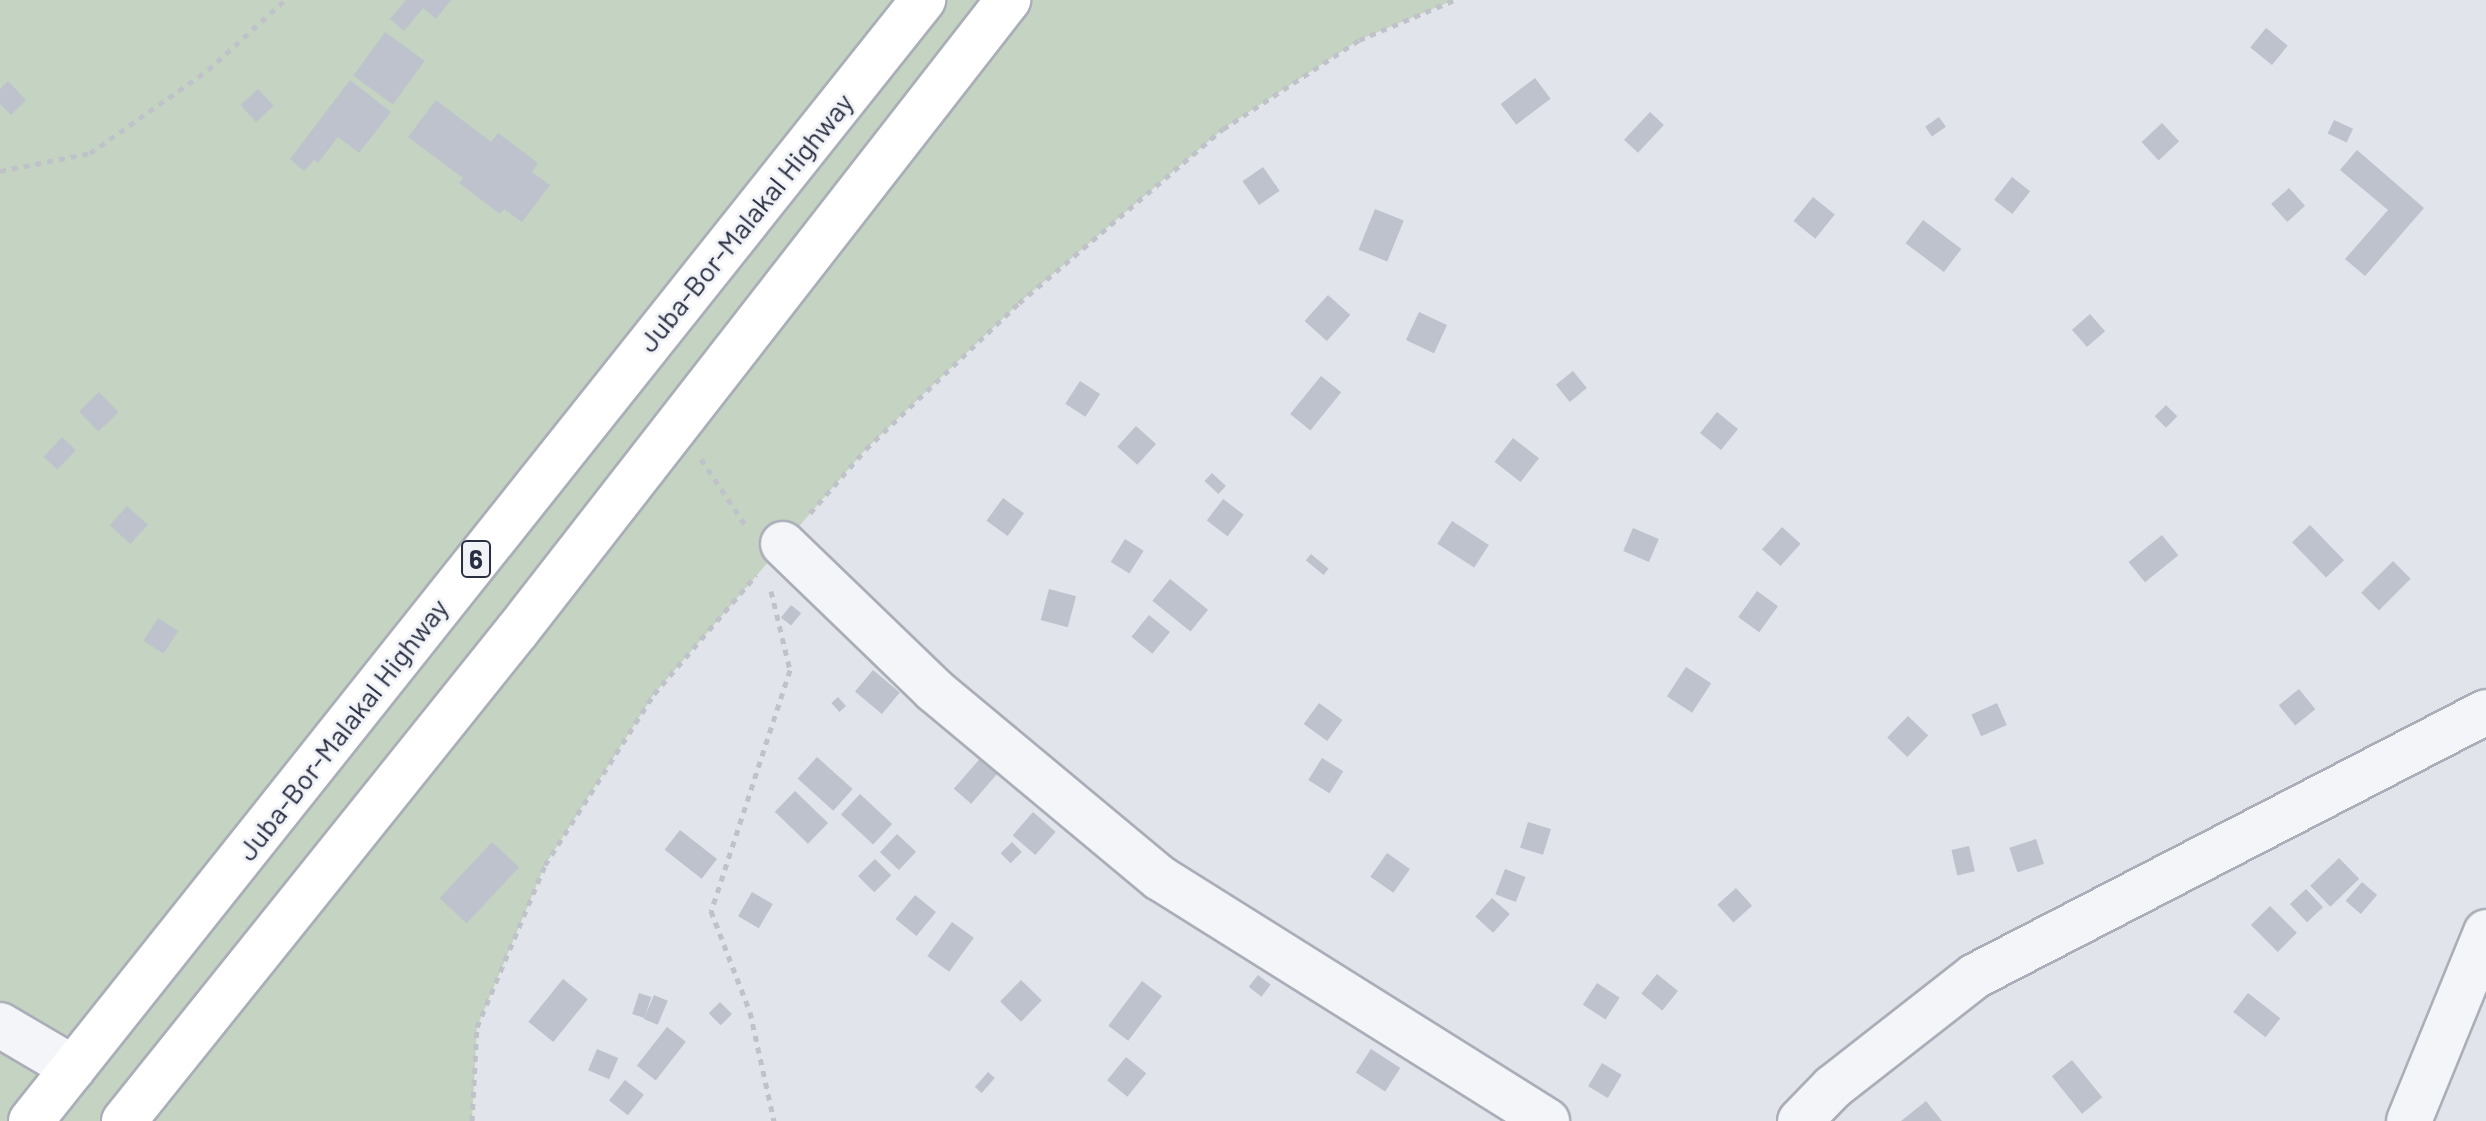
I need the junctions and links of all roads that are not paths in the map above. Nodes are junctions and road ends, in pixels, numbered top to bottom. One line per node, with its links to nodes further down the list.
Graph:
1 (923, 0): 7 (highway, Juba-Bor-Malakal Highway / 6)
2 (1008, 0): 9 (highway)
3 (766, 548): 10 (street)
4 (2486, 712): 11 (street)
5 (2486, 932): 12 (street)
6 (0, 1025): 7 (street)
7 (73, 1068): 8 (highway, Juba-Bor-Malakal Highway / 6)
8 (31, 1121)
9 (124, 1121)
10 (1547, 1121)
11 (1800, 1121)
12 (2409, 1121)

